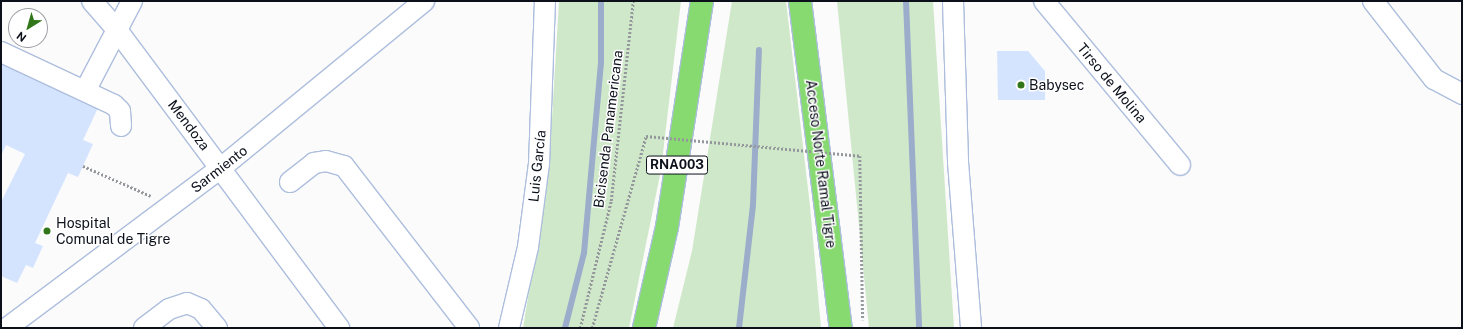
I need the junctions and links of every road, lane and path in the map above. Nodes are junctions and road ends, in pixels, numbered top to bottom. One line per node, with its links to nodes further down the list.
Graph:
1 (92, 1): 11 (street, Mendoza)
2 (132, 1): 11 (street)
3 (424, 1): 18 (street, Sarmiento)
4 (545, 1): 27 (street, Luis García)
5 (632, 1): 28 (path, Bicisenda Panamericana)
6 (702, 1): 30 (highway, RNA003)
7 (1044, 1): 17 (street, Tirso de Molina)
8 (1373, 1): 14 (street)
9 (955, 3): 34 (street)
10 (801, 4): 21 (highway, Acceso Norte Ramal Tigre)
11 (117, 30): 13 (street); 18 (street, Mendoza)
12 (1, 52): 13 (street)
13 (85, 91): 15 (street)
14 (1462, 94)
15 (121, 126)
16 (83, 166): 20 (path)
17 (1180, 166)
18 (221, 168): 20 (street, Sarmiento); 25 (street, Mendoza)
19 (290, 182): 26 (street)
20 (172, 205): 22 (street, Sarmiento)
21 (830, 239): 31 (highway); 32 (highway, Acceso Norte Ramal Tigre)
22 (7, 328)
23 (144, 328): 24 (street)
24 (217, 328)
25 (339, 328)
26 (469, 328)
27 (509, 328)
28 (580, 328)
29 (592, 328): 33 (path, bridge)
30 (644, 328)
31 (833, 328)
32 (841, 328)
33 (863, 328)
34 (971, 328)

